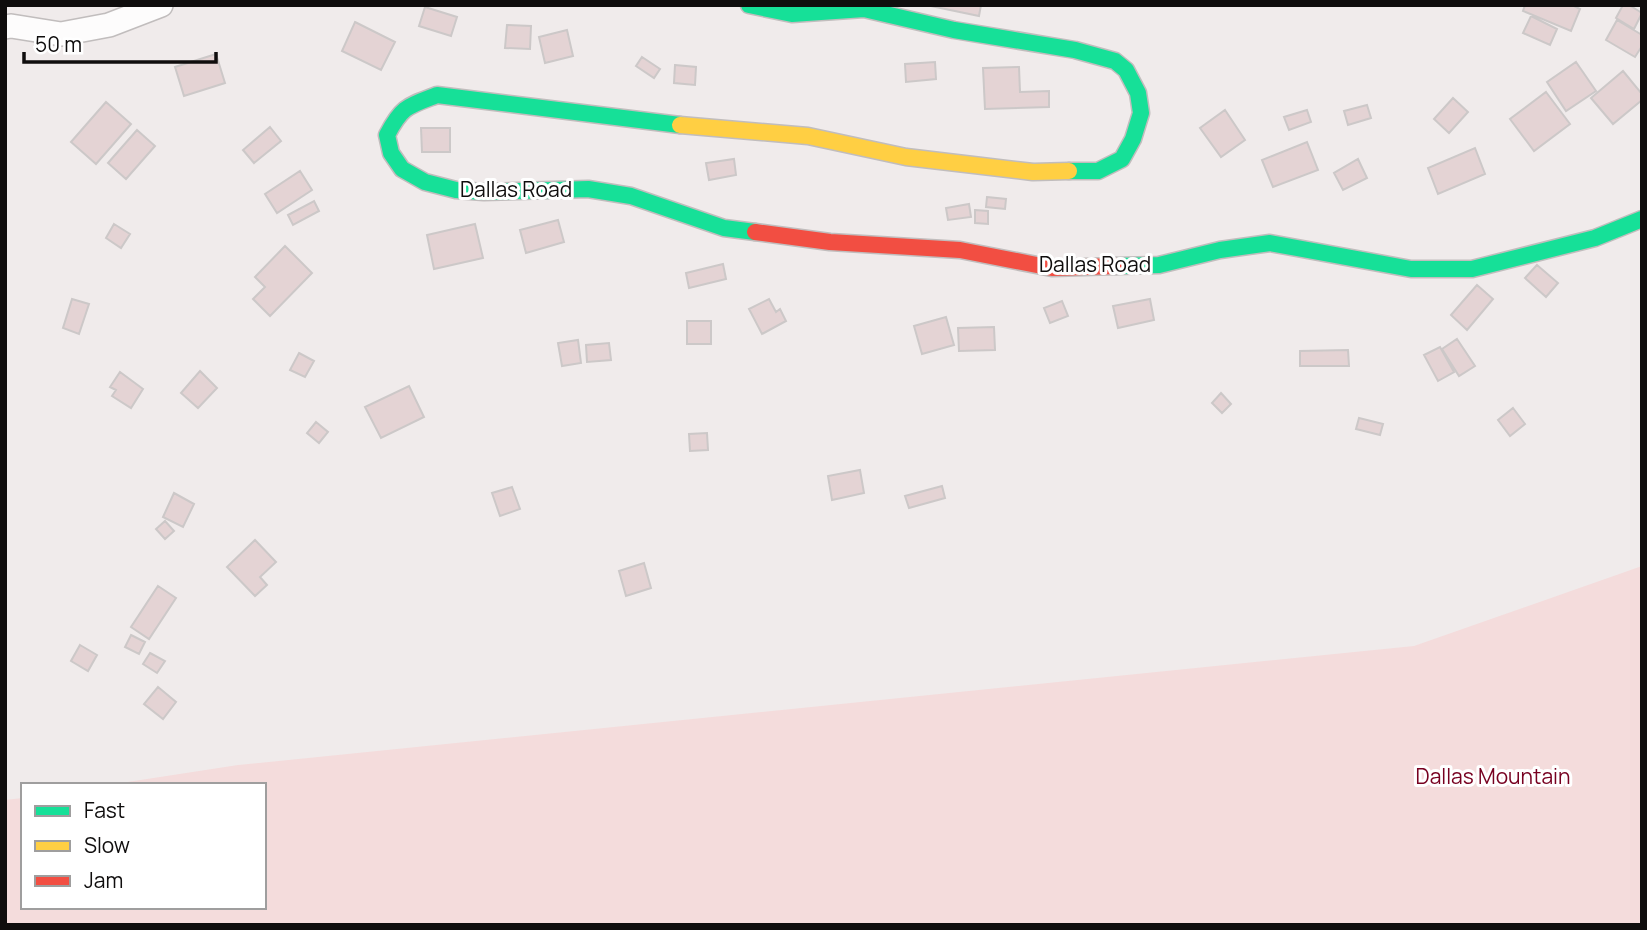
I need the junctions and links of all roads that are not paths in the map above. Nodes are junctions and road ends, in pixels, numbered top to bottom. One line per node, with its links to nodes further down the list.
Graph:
1 (161, 5): 3 (street)
2 (749, 5): 4 (street, Dallas Road)
3 (5, 27)
4 (1642, 219)

